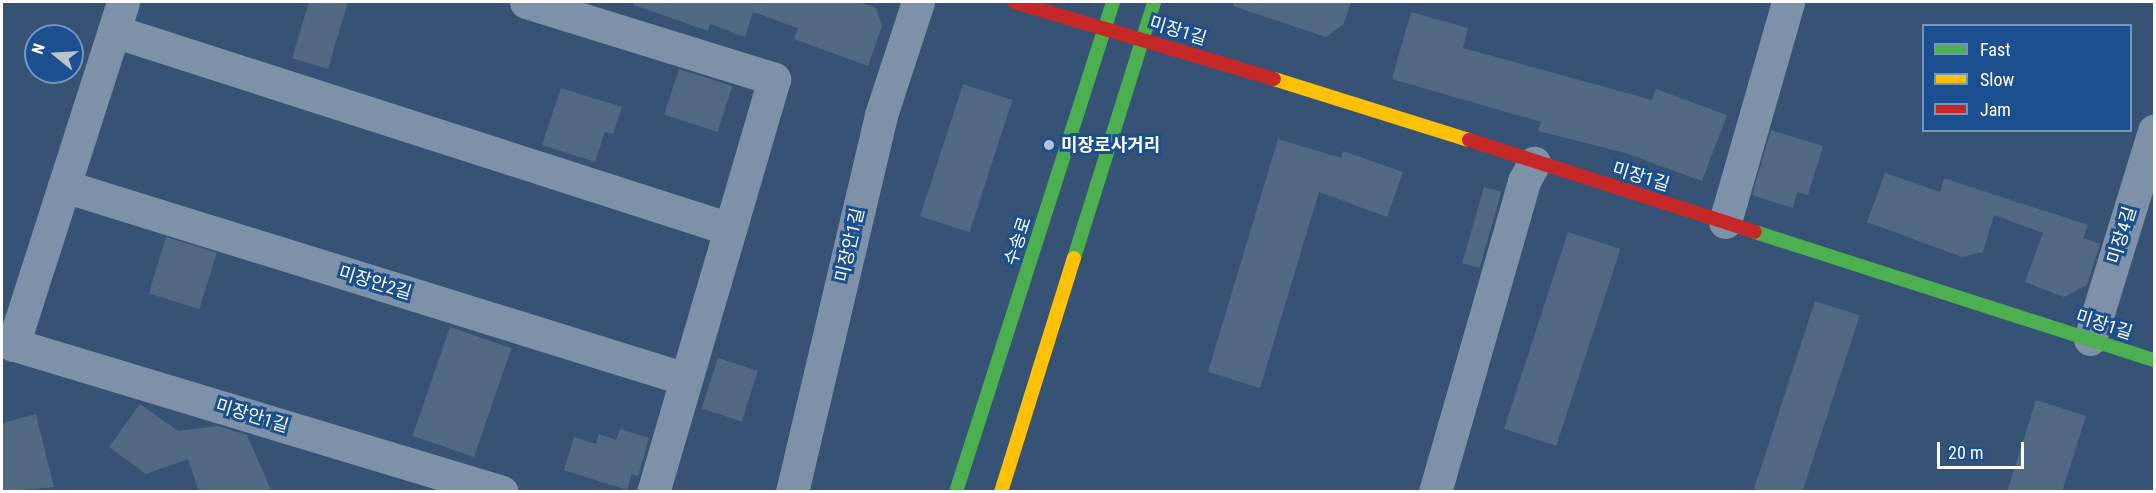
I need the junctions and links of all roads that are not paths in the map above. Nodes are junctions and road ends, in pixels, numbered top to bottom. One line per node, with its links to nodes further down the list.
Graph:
1 (526, 2): 14 (street)
2 (918, 2): 21 (street, 미장안1길)
3 (1014, 2): 8 (street, 미장1길)
4 (1113, 2): 8 (street, 수송로)
5 (1154, 2): 9 (street)
6 (1788, 2): 13 (street)
7 (118, 16): 12 (street); 14 (street)
8 (1111, 30): 9 (street, 미장1길); 22 (street, 수송로)
9 (1143, 39): 11 (street, 미장1길); 23 (street)
10 (2154, 131): 15 (street, 미장4길)
11 (1534, 163): 13 (street, 미장1길); 24 (street)
12 (64, 186): 16 (street); 18 (street, 미장안2길)
13 (1725, 222): 15 (street, 미장1길)
14 (730, 229): 18 (street)
15 (2090, 339): 17 (street, 미장1길)
16 (7, 343): 19 (street, 미장안1길)
17 (2154, 360)
18 (686, 379): 20 (street)
19 (502, 492)
20 (653, 492)
21 (792, 492)
22 (956, 492)
23 (1001, 492)
24 (1435, 492)

